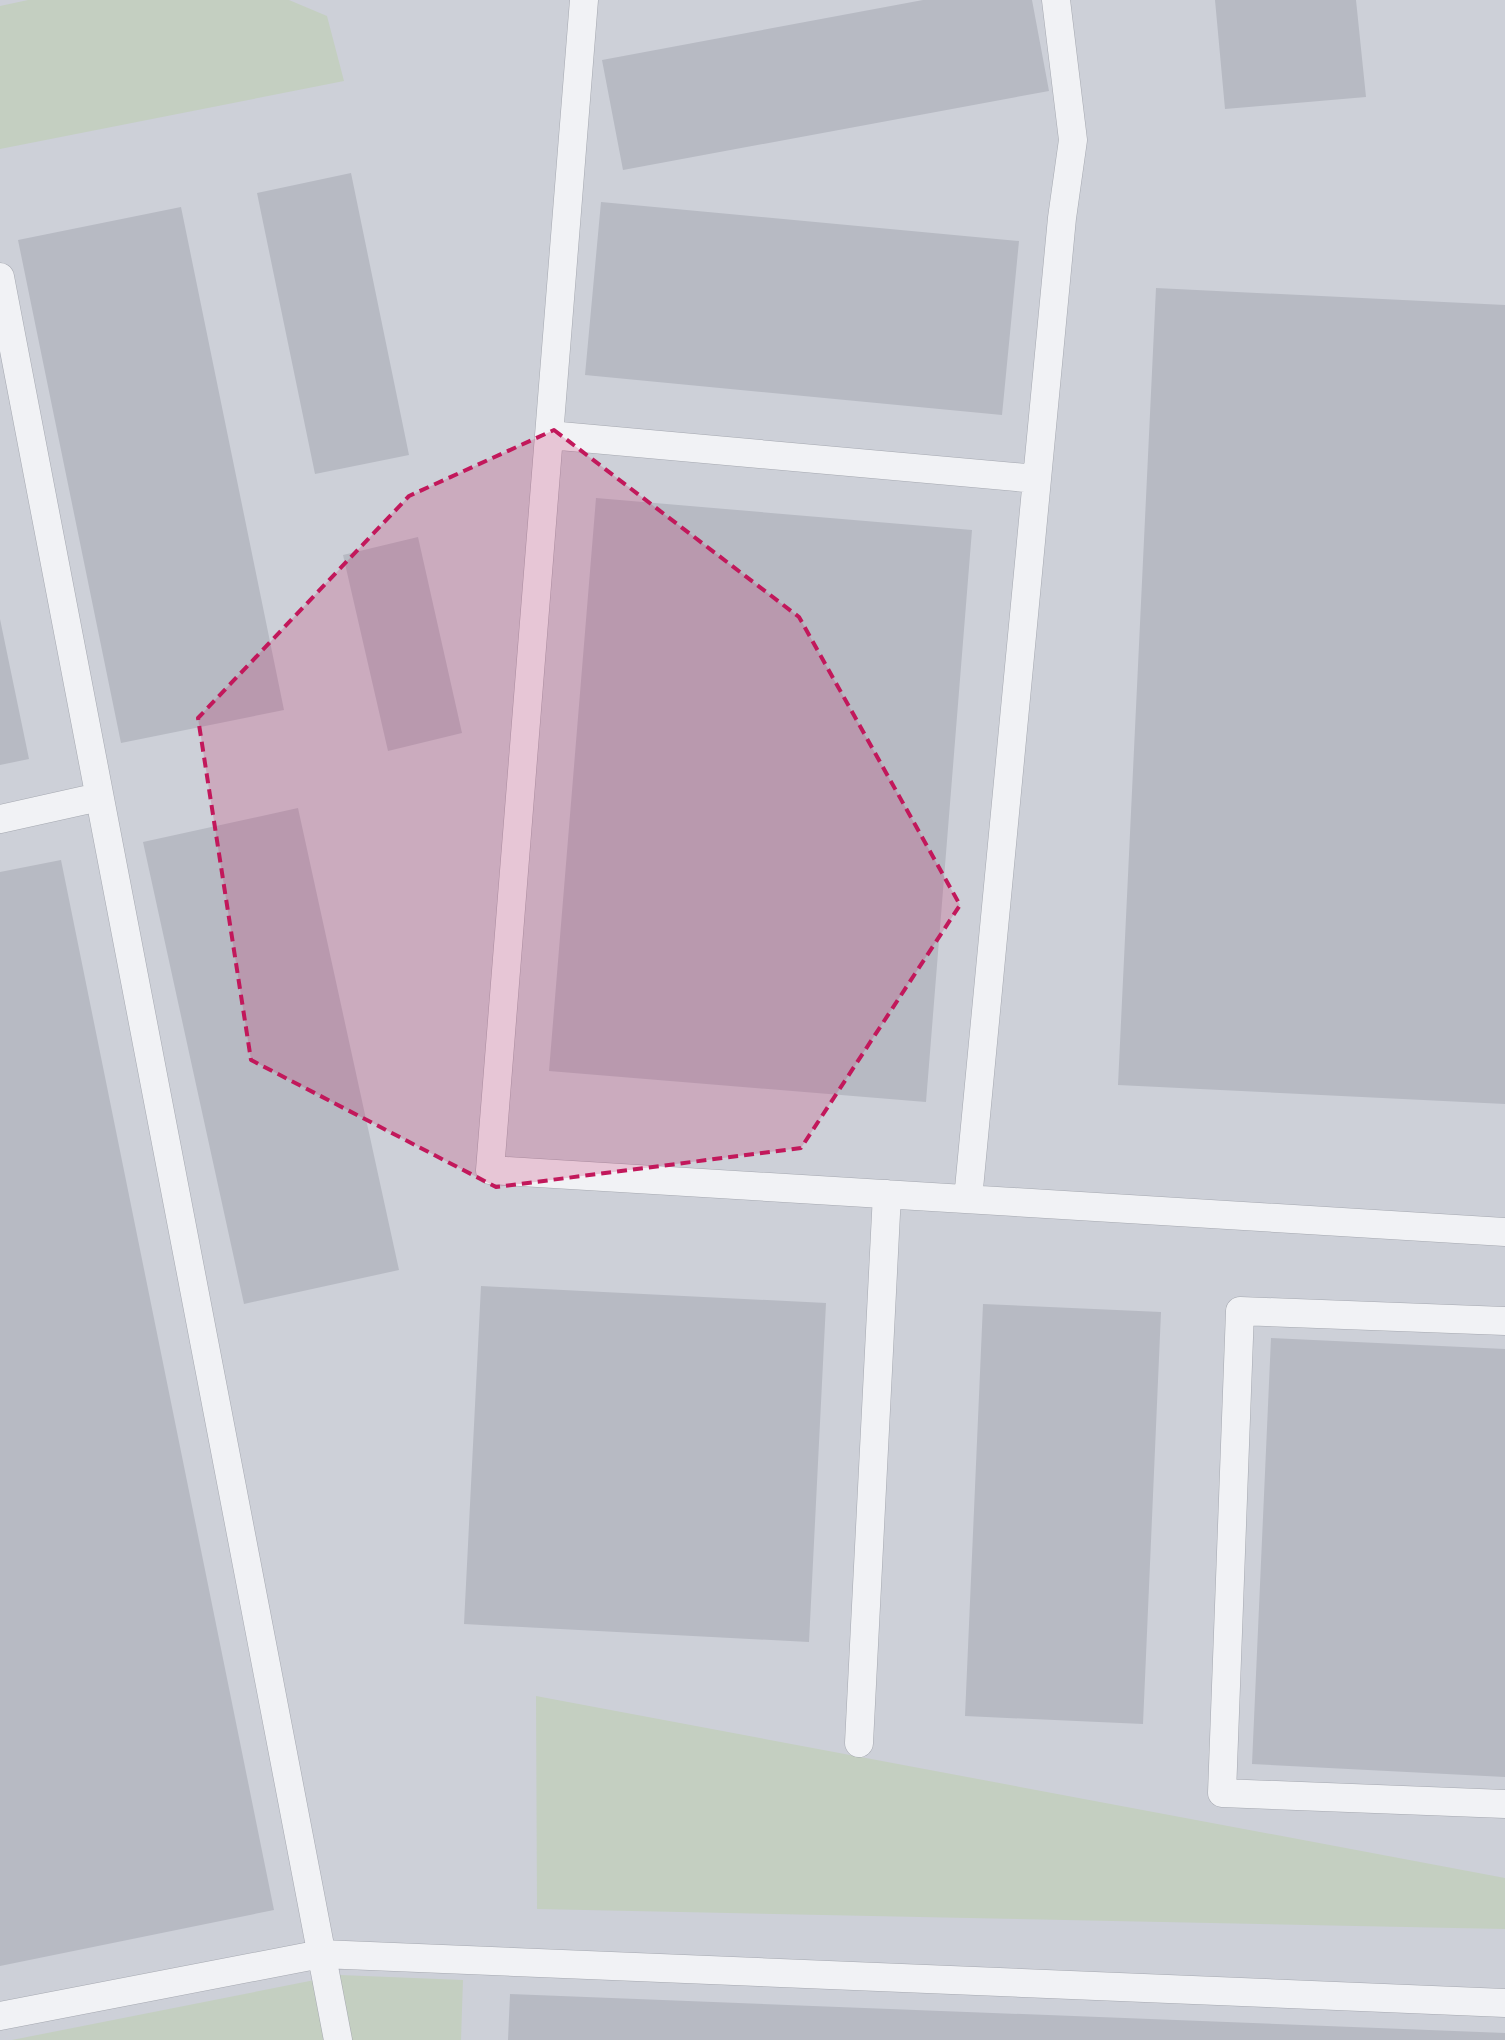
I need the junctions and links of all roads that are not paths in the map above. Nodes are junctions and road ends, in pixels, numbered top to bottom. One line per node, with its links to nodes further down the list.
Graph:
1 (584, 0): 4 (lane)
2 (1056, 0): 5 (lane)
3 (0, 277): 6 (lane)
4 (549, 435): 5 (lane); 8 (lane)
5 (1037, 479): 9 (lane)
6 (100, 797): 7 (lane); 14 (lane)
7 (0, 819)
8 (887, 1194): 9 (lane); 12 (lane)
9 (968, 1199): 10 (lane)
10 (1505, 1232)
11 (1505, 1321): 13 (lane)
12 (859, 1743)
13 (1505, 1804)
14 (321, 1954): 15 (lane); 16 (lane); 17 (lane)
15 (1505, 2003)
16 (0, 2016)
17 (338, 2040)

